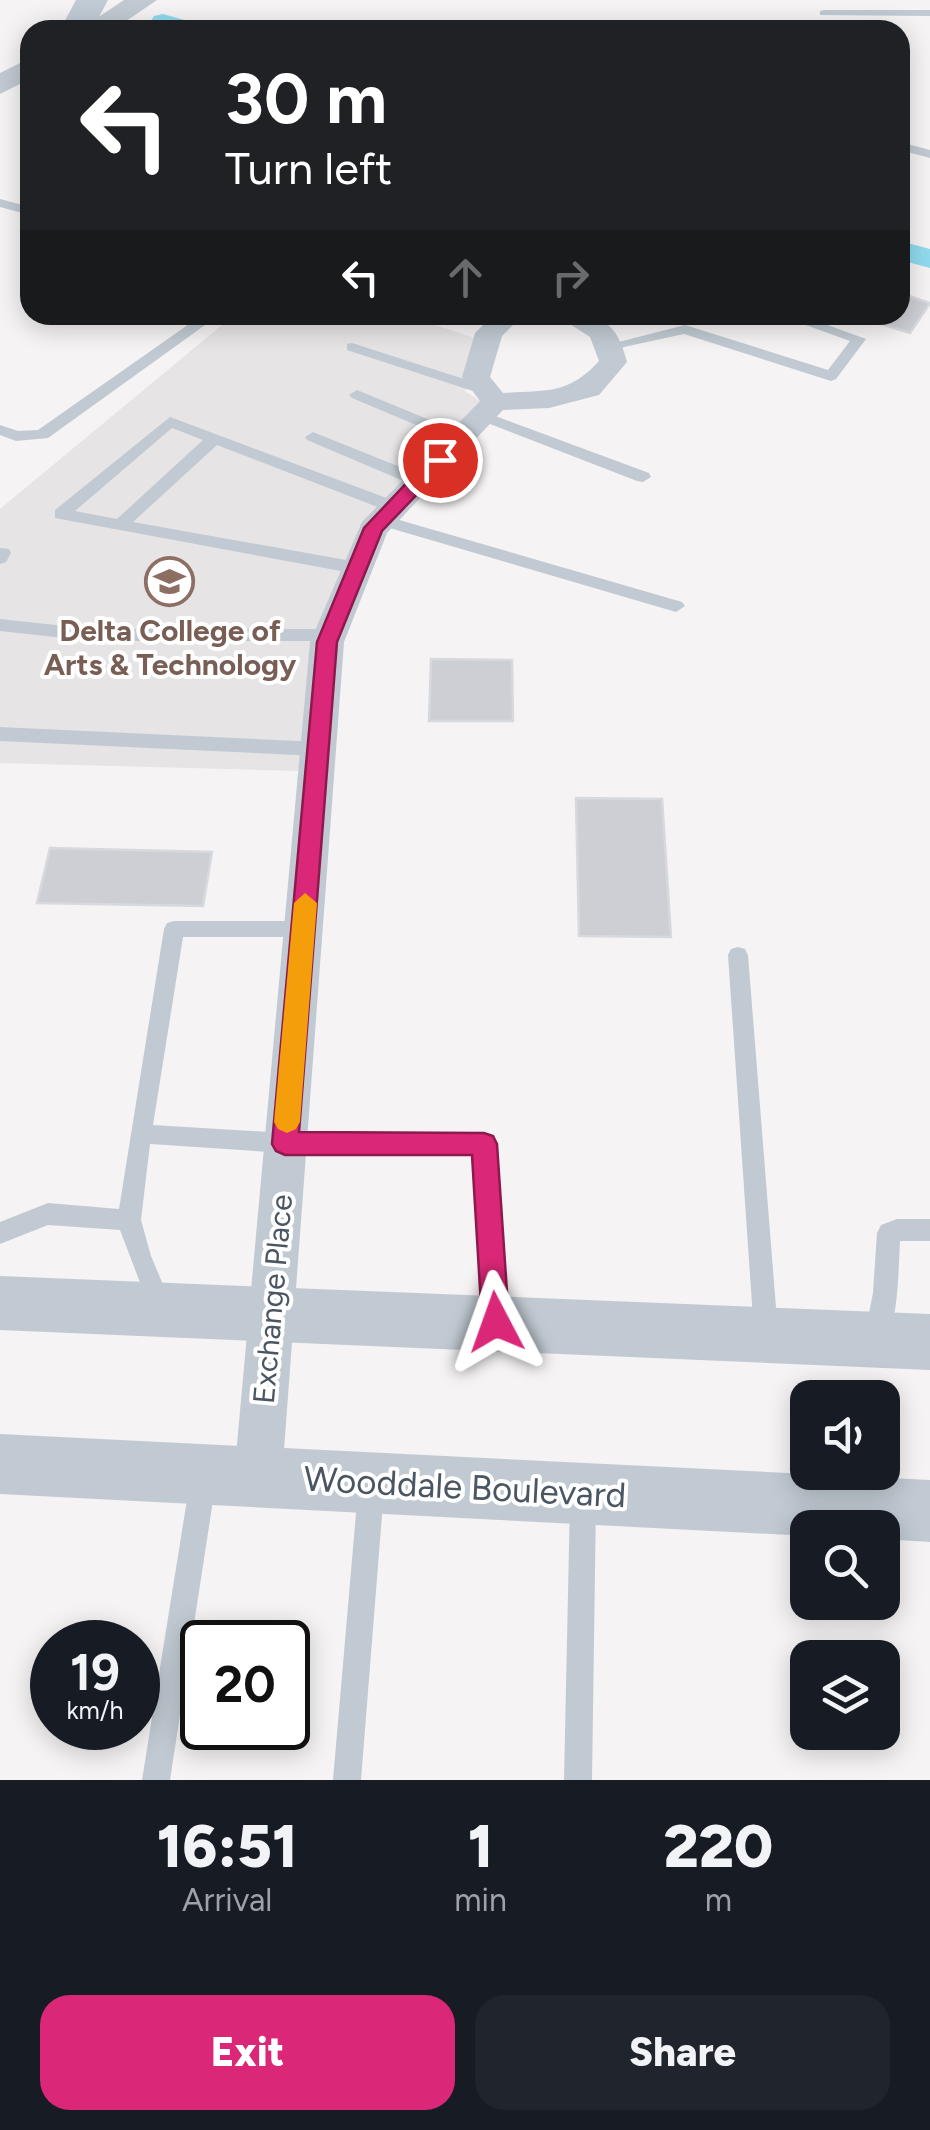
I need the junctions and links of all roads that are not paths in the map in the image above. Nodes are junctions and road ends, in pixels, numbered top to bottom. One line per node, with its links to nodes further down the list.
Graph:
1 (143, 0): 4 (street)
2 (824, 6): 3 (lane)
3 (930, 13)
4 (109, 20)
5 (198, 325): 13 (lane)
6 (496, 325): 12 (street)
7 (595, 325): 9 (street)
8 (816, 325): 9 (lane)
9 (610, 346): 12 (street)
10 (352, 347): 12 (lane)
11 (357, 395): 12 (lane)
12 (481, 411): 16 (lane); 17 (street, Exchange Place)
13 (0, 430)
14 (313, 437): 17 (lane)
15 (214, 438): 17 (lane); 18 (lane); 18 (lane)
16 (643, 477)
17 (398, 502): 19 (street, Exchange Place); 20 (lane)
18 (120, 524): 19 (lane)
19 (357, 568): 22 (street, Exchange Place)
20 (676, 606)
21 (0, 626): 22 (lane)
22 (330, 635): 24 (street, Exchange Place)
23 (0, 734): 24 (lane)
24 (318, 749): 25 (street, Exchange Place)
25 (303, 929): 27 (lane); 28 (street, Exchange Place)
26 (738, 954): 36 (lane)
27 (140, 1134): 28 (lane); 29 (lane)
28 (285, 1144): 34 (street, Exchange Place); 35 (lane)
29 (130, 1220): 31 (lane); 33 (lane)
30 (930, 1230): 37 (lane)
31 (0, 1233)
32 (0, 1303): 33 (street)
33 (161, 1308): 34 (street)
34 (272, 1312): 35 (street); 39 (street, Exchange Place)
35 (496, 1322): 36 (street)
36 (766, 1335): 37 (street)
37 (903, 1341)
38 (0, 1464): 39 (street, Wooddale Boulevard)
39 (231, 1476): 40 (street, Wooddale Boulevard); 43 (lane)
40 (372, 1482): 41 (street, Wooddale Boulevard); 44 (lane)
41 (584, 1494): 42 (street, Wooddale Boulevard); 45 (lane)
42 (930, 1511)
43 (156, 1780)
44 (347, 1780)
45 (578, 1780)

